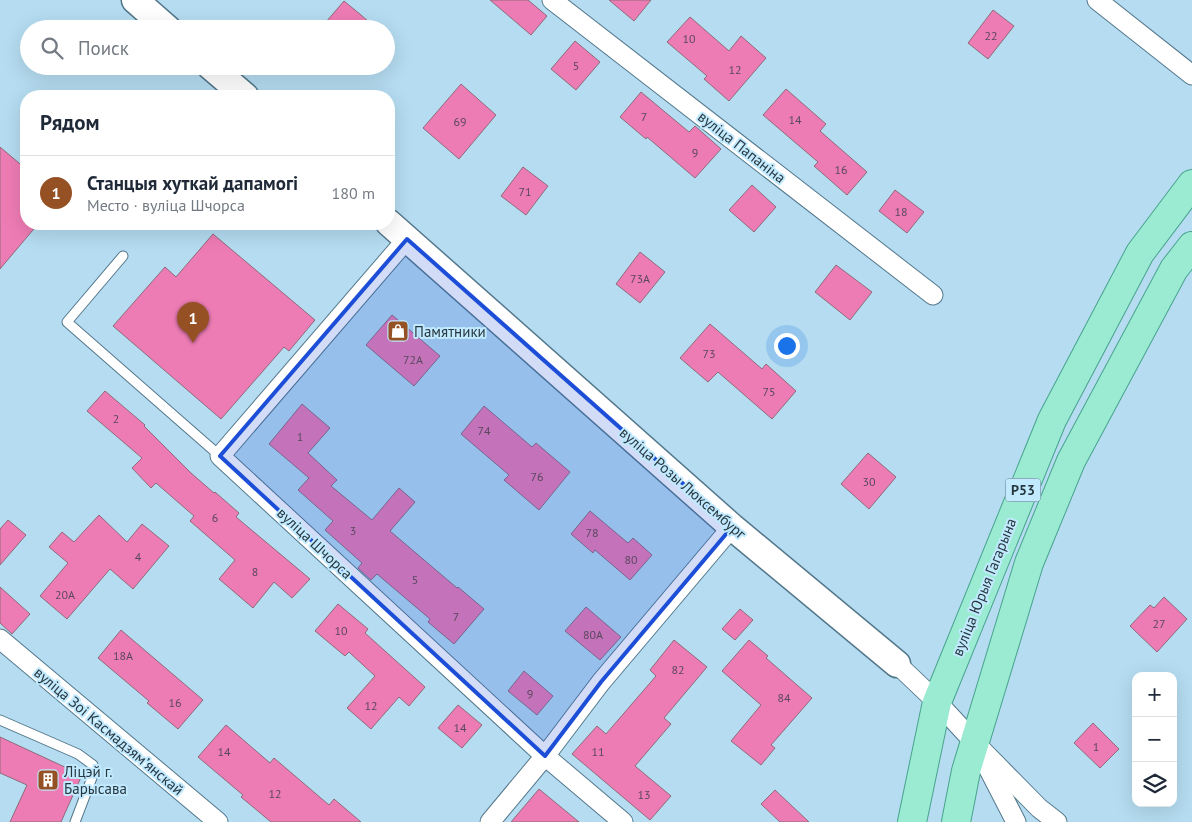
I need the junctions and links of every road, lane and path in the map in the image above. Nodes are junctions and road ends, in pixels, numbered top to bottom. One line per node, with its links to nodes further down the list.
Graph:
1 (135, 0): 4 (street)
2 (552, 0): 12 (street, вуліца Папаніна)
3 (1096, 0): 6 (street)
4 (158, 20)
5 (220, 75): 7 (street)
6 (1192, 75)
7 (238, 90)
8 (1192, 184): 17 (main road, вуліца Юрыя Гагарына / Р53)
9 (398, 231): 13 (street); 14 (street, вуліца Розы Люксембург)
10 (1192, 246): 19 (main road, Р53)
11 (123, 256): 13 (lane)
12 (933, 295)
13 (220, 456): 20 (street, вуліца Шчорса)
14 (732, 527): 16 (street, вуліца Розы Люксембург); 20 (street)
15 (0, 639): 22 (street, вуліца Зоі Касмадзямʼянскай)
16 (897, 664): 17 (street, вуліца Розы Люксембург)
17 (937, 702): 19 (street, вуліца Розы Люксембург); 25 (main road, вуліца Юрыя Гагарына / Р53)
18 (0, 720): 21 (lane)
19 (975, 743): 26 (main road, Р53); 27 (street); 28 (street)
20 (544, 756): 23 (street); 24 (street, вуліца Шчорса)
21 (75, 822)
22 (218, 822)
23 (490, 822)
24 (622, 822)
25 (912, 822)
26 (956, 822)
27 (1016, 822)
28 (1057, 822)

